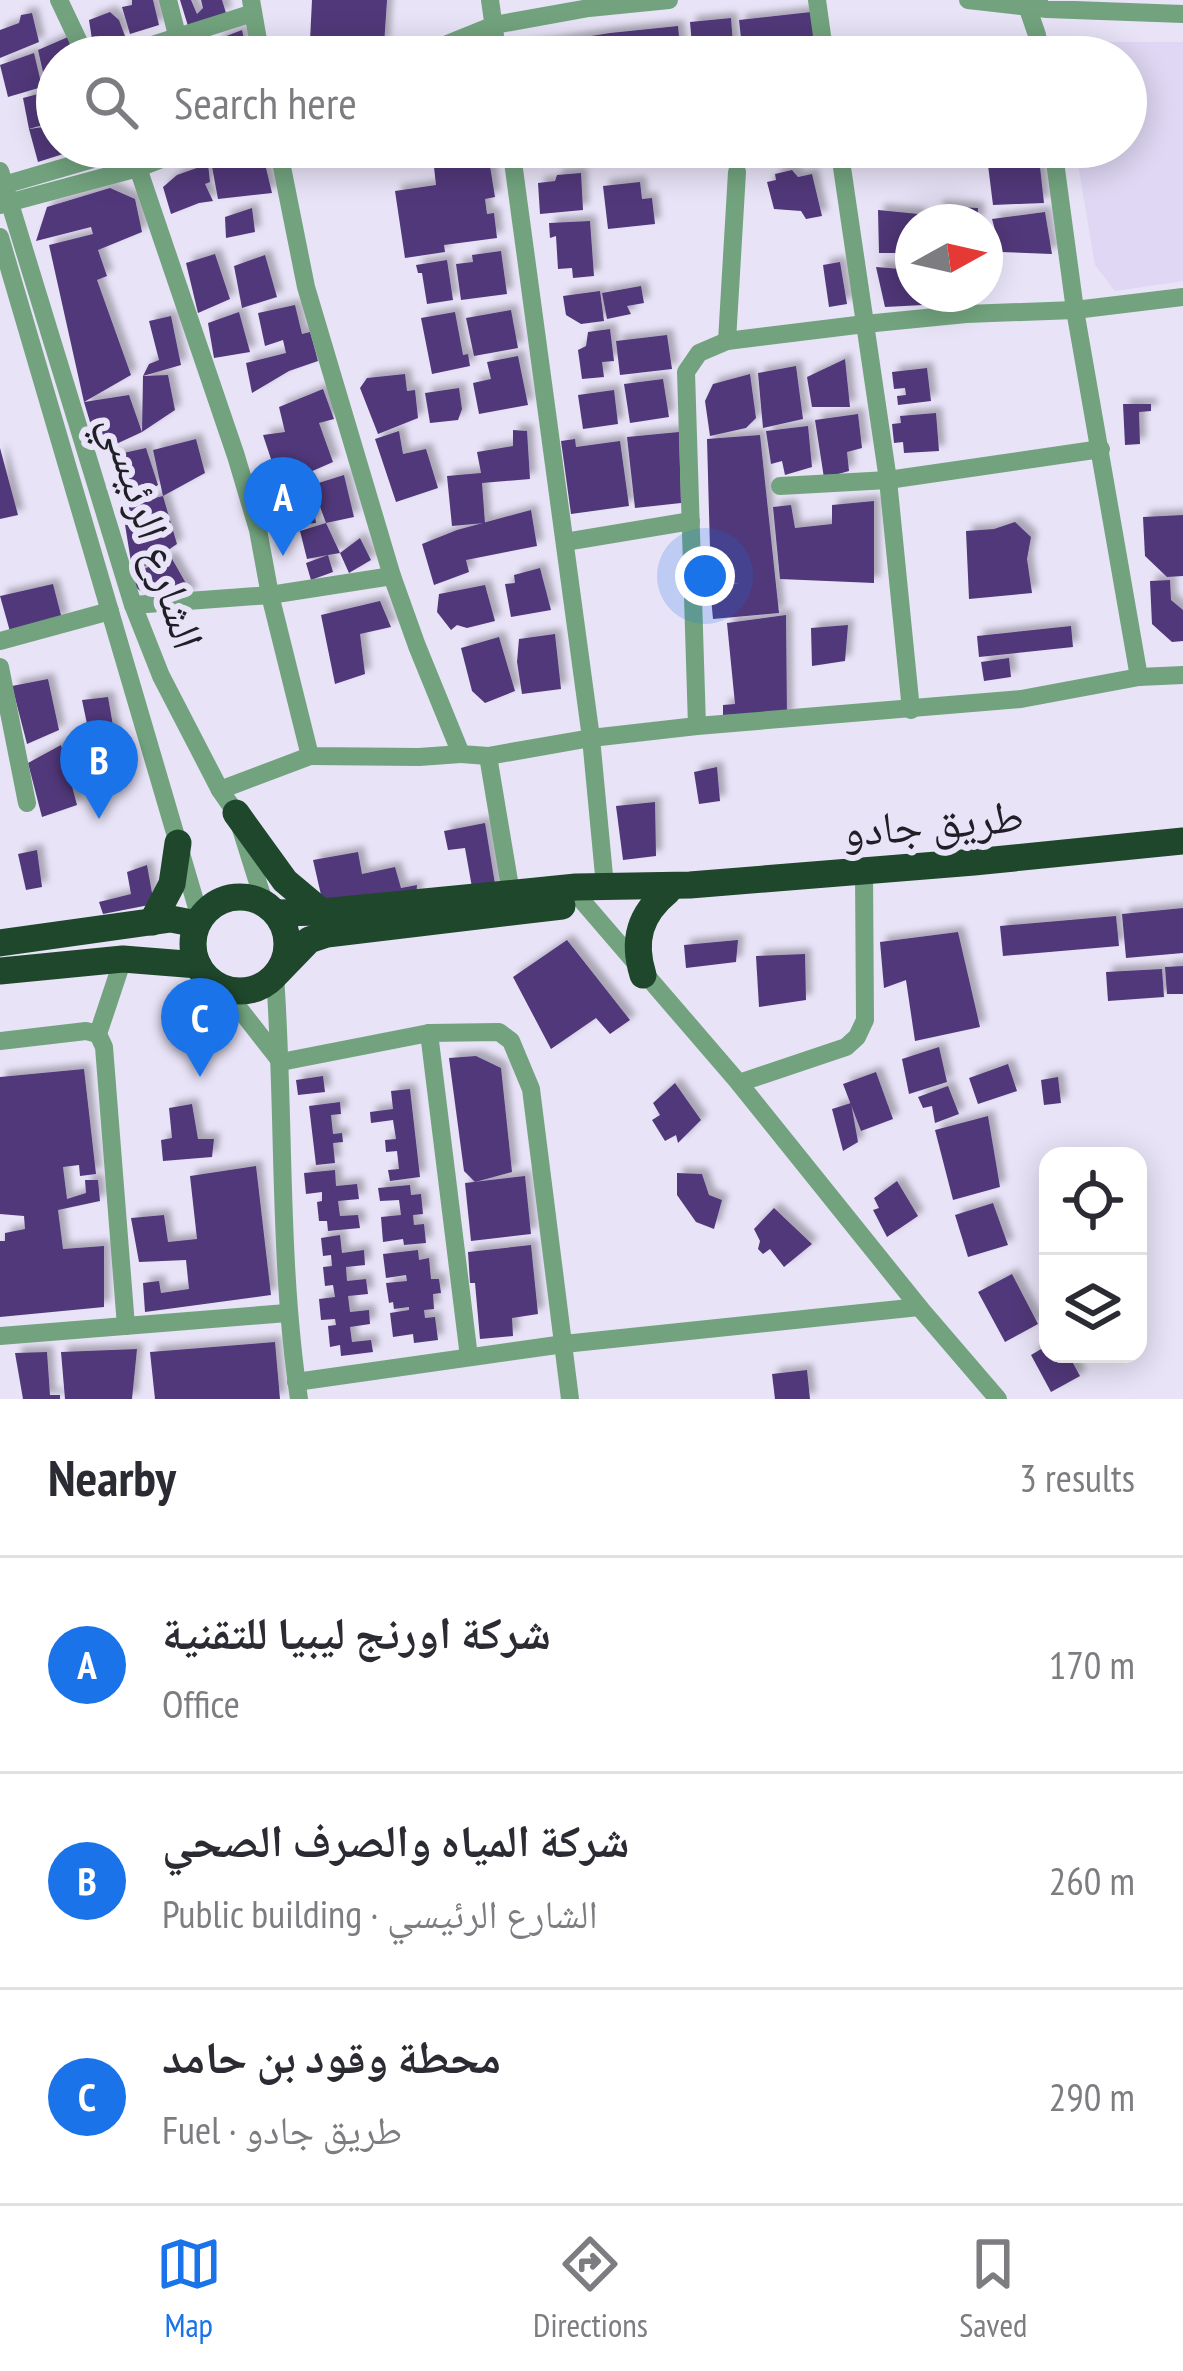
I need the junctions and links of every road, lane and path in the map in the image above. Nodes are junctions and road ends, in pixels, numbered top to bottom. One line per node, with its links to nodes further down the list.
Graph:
1 (58, 0): 12 (street)
2 (168, 0): 11 (street)
3 (490, 0): 10 (street)
4 (669, 0): 10 (street)
5 (817, 0): 17 (street)
6 (968, 0): 7 (street)
7 (1036, 4): 9 (street); 18 (street)
8 (252, 6): 11 (street); 14 (street)
9 (1183, 14)
10 (494, 25): 15 (street); 16 (street)
11 (177, 35): 13 (street)
12 (76, 36)
13 (174, 36)
14 (257, 36)
15 (467, 36)
16 (495, 36)
17 (823, 36)
18 (1037, 36)
19 (67, 168): 26 (street)
20 (282, 168): 37 (street)
21 (514, 168): 36 (street)
22 (842, 168): 30 (street)
23 (1056, 168): 29 (street)
24 (138, 169): 26 (street); 38 (street)
25 (737, 172): 31 (street)
26 (3, 189): 39 (street, الشارع الرئيسي)
27 (0, 237): 40 (street, الشارع الرئيسي)
28 (1183, 297): 29 (street)
29 (1075, 310): 30 (street); 32 (street)
30 (865, 324): 31 (street); 33 (street)
31 (727, 341): 35 (street)
32 (1101, 448): 33 (street); 44 (street)
33 (888, 480): 34 (street); 45 (street)
34 (780, 486)
35 (691, 521): 36 (street); 46 (street)
36 (565, 542): 47 (street)
37 (392, 576): 38 (street); 48 (street)
38 (270, 595): 39 (street); 49 (street)
39 (133, 605): 51 (street, الشارع الرئيسي)
40 (110, 611): 41 (street); 54 (street, الشارع الرئيسي)
41 (0, 641)
42 (0, 667): 52 (street)
43 (1183, 674): 44 (street)
44 (1139, 677): 45 (street)
45 (911, 710): 46 (street)
46 (697, 726): 47 (street)
47 (591, 738): 50 (street); 58 (street)
48 (460, 754): 49 (street); 50 (street)
49 (310, 756): 51 (street)
50 (488, 756): 57 (street)
51 (228, 801): 59 (street, الشارع الرئيسي); 60 (highway)
52 (27, 803)
53 (1183, 841): 55 (highway, طريق جادو)
54 (178, 842): 61 (street, الشارع الرئيسي); 62 (highway)
55 (864, 871): 56 (highway, طريق جادو); 74 (street)
56 (679, 888): 58 (highway, طريق جادو); 68 (highway)
57 (511, 892): 58 (highway, طريق جادو); 60 (highway, طريق جادو)
58 (588, 892): 67 (highway, طريق جادو); 68 (street)
59 (270, 908): 60 (highway, طريق جادو); 61 (highway); 67 (highway)
60 (322, 912)
61 (198, 921): 62 (highway); 65 (highway)
62 (152, 922): 63 (highway)
63 (0, 944)
64 (122, 959): 65 (highway); 66 (highway); 71 (street)
65 (198, 965): 69 (highway)
66 (0, 971)
67 (277, 974): 69 (highway); 73 (street)
68 (644, 975): 74 (street)
69 (223, 988): 73 (street)
70 (429, 1033): 73 (street); 79 (street); 80 (street)
71 (98, 1034): 72 (street); 77 (street)
72 (0, 1041)
73 (281, 1062): 76 (street)
74 (739, 1083): 75 (street)
75 (919, 1307): 79 (street); 83 (street)
76 (287, 1313): 77 (street); 81 (street)
77 (126, 1326): 78 (street)
78 (0, 1336)
79 (563, 1344): 80 (street); 82 (street)
80 (469, 1358): 81 (street)
81 (297, 1390)
82 (571, 1399)
83 (998, 1399)

